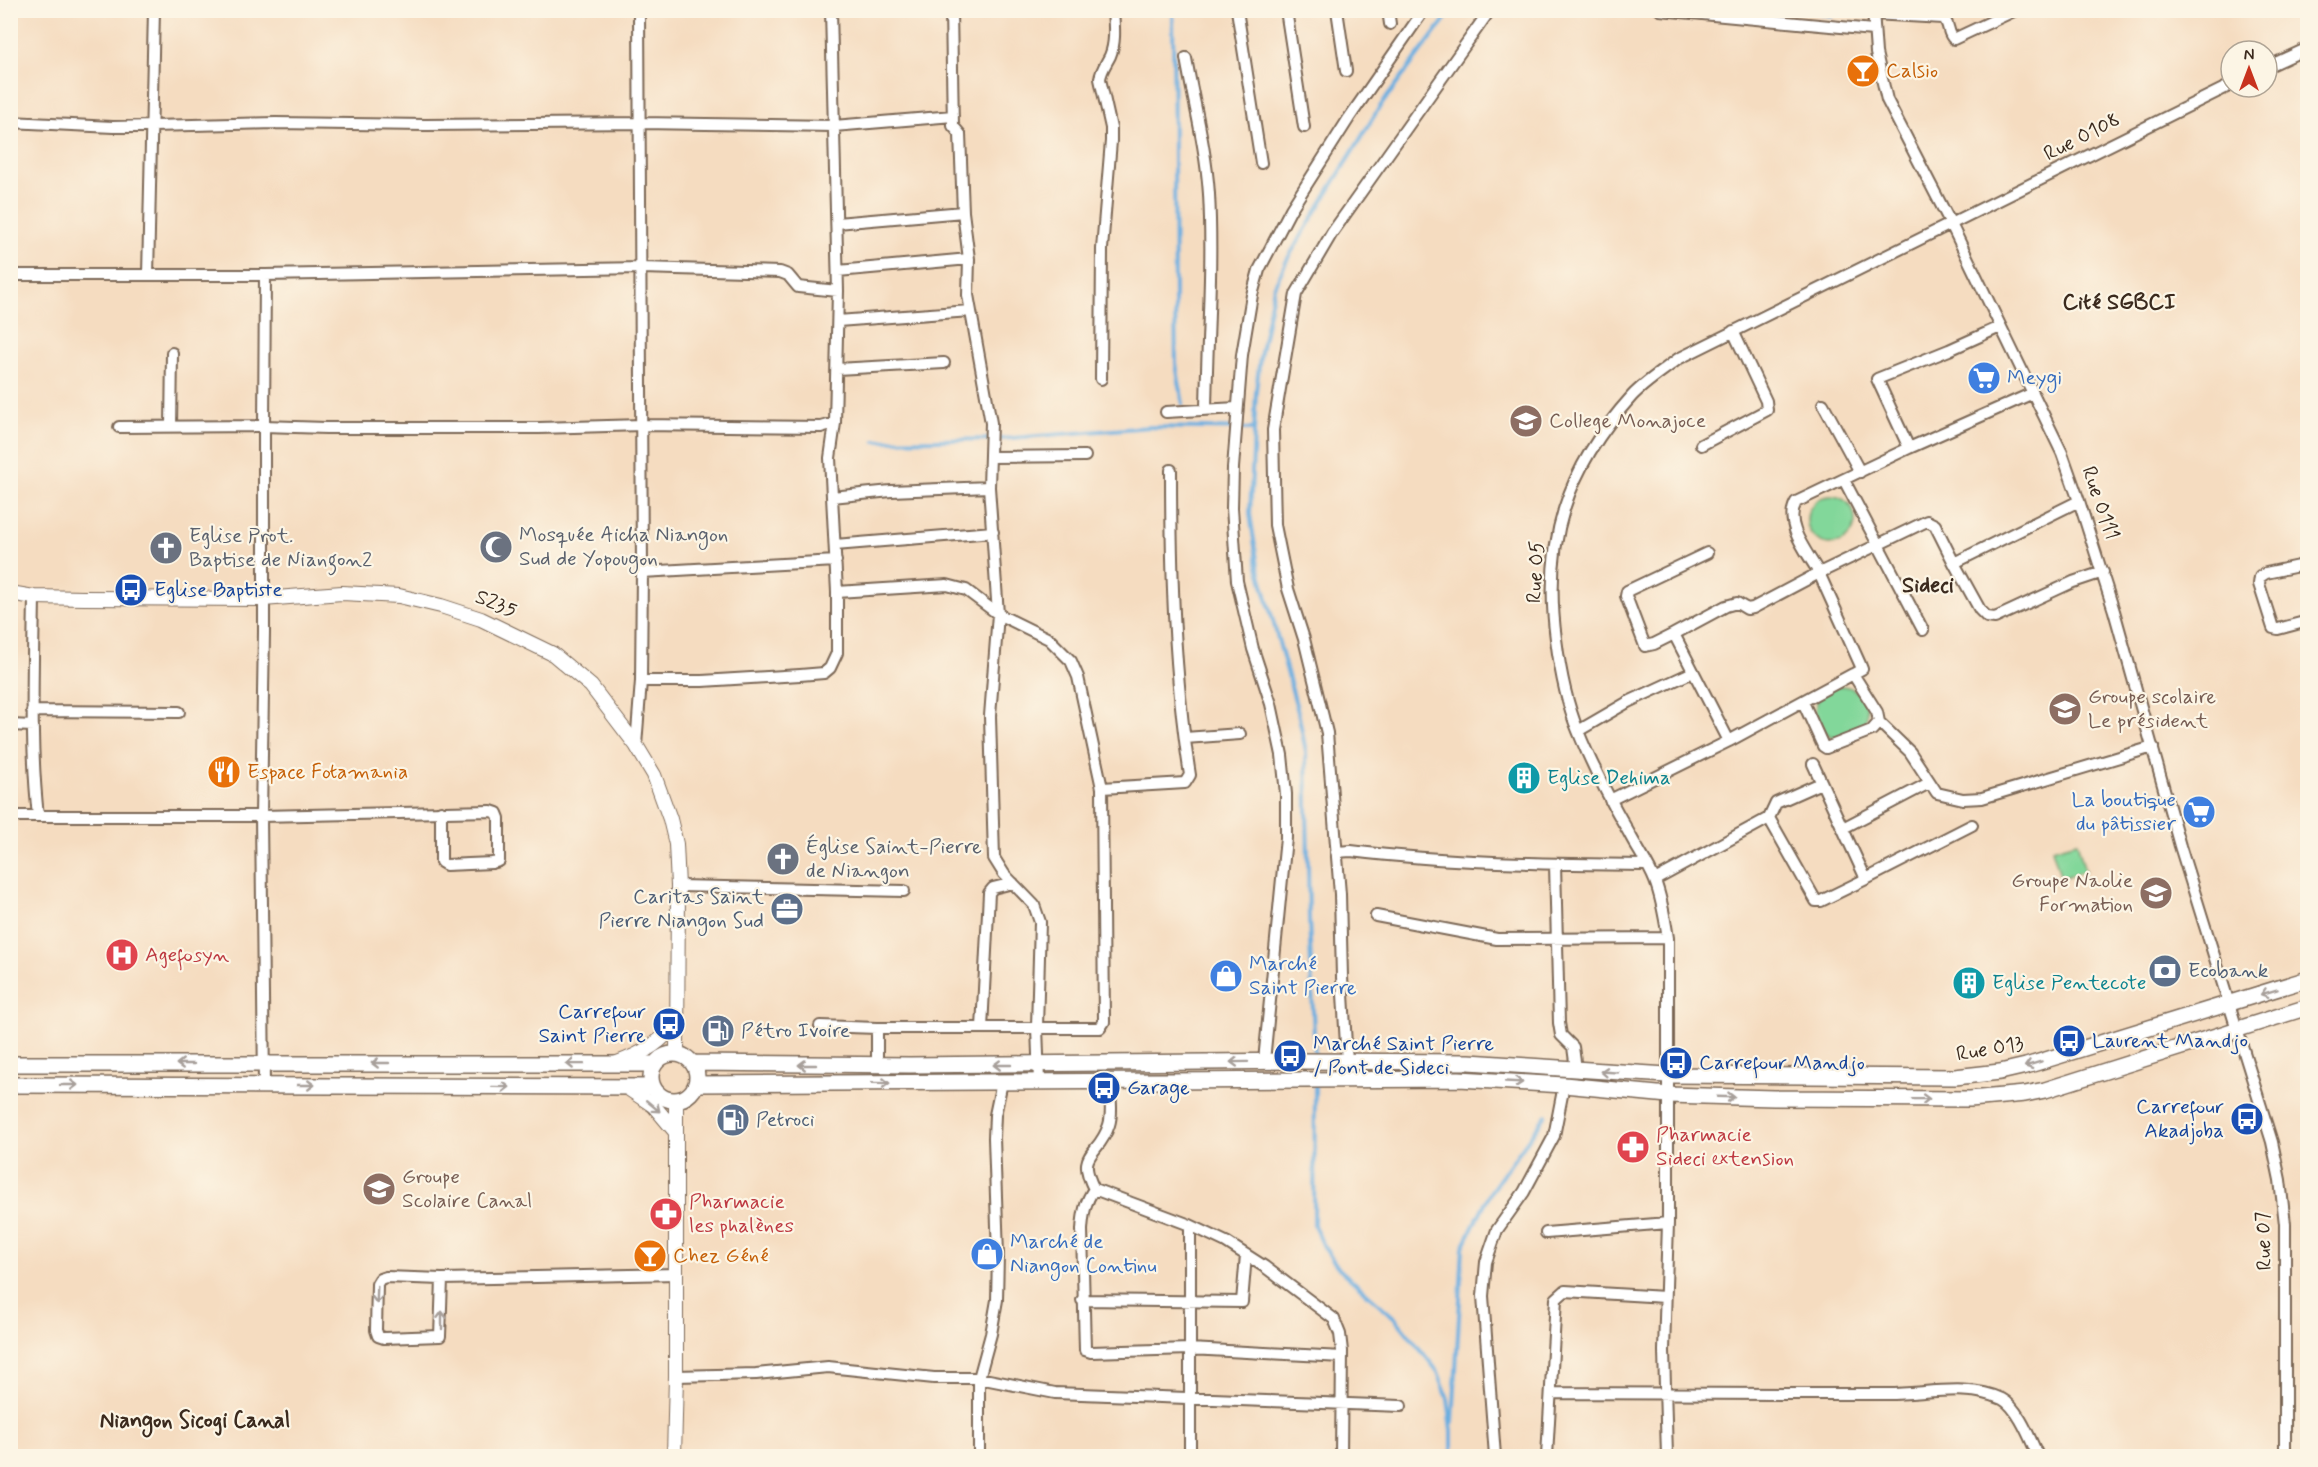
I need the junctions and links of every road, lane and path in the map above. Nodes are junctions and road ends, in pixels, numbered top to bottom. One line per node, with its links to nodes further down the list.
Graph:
1 (154, 10): 25 (street)
2 (639, 10): 24 (street)
3 (831, 10): 26 (street)
4 (951, 10): 22 (street)
5 (1113, 10): 46 (street)
6 (1237, 10): 28 (street)
7 (1286, 10): 27 (street)
8 (1337, 10): 20 (street)
9 (1388, 10): 15 (street)
10 (1424, 10): 50 (street)
11 (1490, 10): 112 (street)
12 (1660, 10): 16 (street)
13 (2016, 10): 14 (street)
14 (1873, 12): 16 (street, Rue O111)
15 (1390, 24)
16 (1873, 30): 31 (street, Rue O111)
17 (2307, 48): 19 (street)
18 (1186, 58): 49 (street)
19 (2279, 61)
20 (1346, 71)
21 (2219, 91): 31 (street, Rue O108)
22 (953, 116): 26 (street); 29 (street)
23 (10, 122): 25 (street)
24 (641, 123): 25 (street); 26 (street); 33 (street)
25 (153, 125): 36 (street)
26 (834, 126): 30 (street)
27 (1304, 127)
28 (1261, 164)
29 (963, 213): 30 (street); 32 (street)
30 (837, 223): 34 (street)
31 (1951, 224): 41 (street, Rue O111); 42 (street, Rue O5)
32 (969, 259): 34 (street); 39 (street)
33 (642, 268): 37 (street); 38 (street); 53 (street)
34 (838, 272): 38 (street)
35 (10, 275): 36 (street)
36 (148, 275): 37 (street)
37 (265, 275): 55 (street)
38 (838, 291): 40 (street)
39 (970, 311): 40 (street); 60 (street)
40 (838, 321): 45 (street)
41 (2000, 327): 47 (street, Rue O111); 58 (street)
42 (1733, 331): 57 (street); 94 (street, Rue O5)
43 (172, 353): 54 (street)
44 (944, 363): 45 (street)
45 (837, 369): 52 (street)
46 (1101, 379)
47 (2033, 393): 58 (street); 66 (street, Rue O111)
48 (1823, 404): 62 (street)
49 (1206, 410): 50 (street); 51 (street)
50 (1237, 411): 133 (street)
51 (1166, 412)
52 (835, 423): 53 (street); 65 (street)
53 (642, 424): 55 (street); 74 (street)
54 (171, 426): 55 (street); 56 (street)
55 (264, 426): 80 (street)
56 (119, 427)
57 (1701, 445)
58 (1909, 448): 62 (street)
59 (1085, 456): 60 (street)
60 (990, 457): 64 (street)
61 (1172, 470): 96 (street)
62 (1860, 472): 63 (street)
63 (1844, 480): 68 (street); 76 (street)
64 (989, 487): 65 (street); 67 (street)
65 (832, 497): 69 (street)
66 (2079, 501): 72 (street); 75 (street, Rue O111)
67 (993, 532): 69 (street); 81 (street)
68 (1878, 544): 72 (street); 76 (street); 83 (street)
69 (835, 545): 71 (street)
70 (1707, 553): 84 (street)
71 (836, 561): 74 (street); 77 (street)
72 (1954, 563): 75 (street)
73 (2307, 564): 82 (street)
74 (642, 572): 87 (street)
75 (2103, 572): 99 (street, Rue O111)
76 (1819, 573): 84 (street); 86 (street)
77 (837, 592): 81 (street); 87 (street)
78 (10, 593): 79 (street, S235)
79 (34, 597): 80 (street, S235); 89 (street)
80 (263, 599): 98 (street, S235); 108 (street)
81 (998, 614): 103 (street); 117 (street)
82 (2307, 621)
83 (1923, 630)
84 (1674, 634): 85 (street)
85 (1693, 672): 94 (street); 97 (street)
86 (1853, 674): 88 (street); 91 (street)
87 (641, 681): 98 (street)
88 (1803, 702): 91 (street); 97 (street)
89 (32, 711): 90 (street); 93 (street)
90 (179, 712)
91 (1879, 722): 102 (street)
92 (10, 726): 93 (street)
93 (33, 726): 107 (street)
94 (1578, 731): 104 (street, Rue O5)
95 (1240, 734): 96 (street)
96 (1185, 738): 103 (street)
97 (1729, 741): 104 (street)
98 (636, 745): 118 (street, S235)
99 (2153, 747): 102 (street); 124 (street, Rue O111)
100 (1813, 764): 101 (street)
101 (1821, 783): 109 (street); 111 (street)
102 (1929, 783): 111 (street)
103 (1102, 788): 128 (street)
104 (1610, 800): 114 (street, Rue O5)
105 (441, 811): 105 (street); 108 (street)
106 (10, 816): 107 (street)
107 (38, 816): 108 (street)
108 (261, 816): 137 (street)
109 (1769, 818): 115 (street); 116 (street)
110 (1972, 825): 116 (street)
111 (1843, 828): 116 (street)
112 (1336, 852): 113 (street); 134 (street)
113 (1555, 864): 114 (street); 121 (street)
114 (1646, 865): 115 (street, Rue O5)
115 (1655, 879): 122 (street, Rue O5)
116 (1866, 879)
117 (1013, 883): 128 (street); 129 (street)
118 (678, 886): 119 (street); 126 (street, S235)
119 (904, 891)
120 (1376, 916): 121 (street)
121 (1557, 939): 122 (street); 142 (street)
122 (1668, 939): 143 (street, Rue O5)
123 (2307, 979): 124 (main road, Rue O13, one-way to 124)
124 (2229, 1002): 131 (street, Rue O111); 143 (main road, Rue O13, one-way to 143)
125 (2307, 1007): 131 (main road)
126 (676, 1022): 132 (street, S235); 138 (street)
127 (820, 1026): 130 (street)
128 (1037, 1027): 129 (street); 140 (street)
129 (982, 1028): 130 (street)
130 (877, 1029): 141 (street)
131 (2236, 1031): 153 (main road, one-way to 131); 183 (street, Rue 07)
132 (677, 1054): 135 (main road); 139 (main road)
133 (1264, 1061): 134 (main road, Rue O13); 140 (main road, Rue O13, one-way to 140)
134 (1347, 1062): 142 (main road, Rue O13)
135 (693, 1063): 141 (main road, Rue O13, one-way to 135); 147 (main road)
136 (10, 1064): 137 (main road, one-way to 136)
137 (264, 1064): 138 (main road, one-way to 137); 149 (street)
138 (613, 1064): 139 (main road)
139 (655, 1064): 152 (main road)
140 (1037, 1064): 141 (main road, Rue O13, one-way to 141); 145 (street)
141 (877, 1065)
142 (1576, 1070): 143 (main road, Rue O13, one-way to 142)
143 (1667, 1075): 153 (street, Rue O5)
144 (1002, 1082): 145 (main road); 147 (main road, one-way to 144); 169 (street)
145 (1039, 1082): 146 (main road)
146 (1109, 1082): 150 (main road, one-way to 150); 156 (street)
147 (696, 1084): 154 (main road)
148 (10, 1085): 149 (main road, one-way to 149)
149 (264, 1085): 151 (main road, one-way to 151)
150 (1564, 1085): 153 (main road); 179 (street)
151 (626, 1087): 152 (main road); 155 (street, one-way to 155)
152 (653, 1087): 154 (main road)
153 (1668, 1095): 157 (street, Rue O5)
154 (676, 1100): 155 (street)
155 (675, 1131): 161 (street)
156 (1094, 1189): 158 (street); 164 (street)
157 (1668, 1223): 159 (street); 163 (street, Rue O5)
158 (1190, 1225): 160 (street); 165 (street)
159 (1546, 1233)
160 (1246, 1255): 165 (street); 167 (street)
161 (676, 1274): 162 (street); 168 (street)
162 (442, 1278): 162 (street, one-way to 162)
163 (1665, 1297): 170 (street); 171 (street, Rue O5)
164 (1082, 1300): 165 (street); 166 (street)
165 (1190, 1302): 166 (street)
166 (1190, 1349): 167 (street); 172 (street)
167 (1342, 1357): 173 (street)
168 (676, 1376): 169 (street); 175 (street)
169 (979, 1378): 172 (street); 176 (street)
170 (1552, 1394): 171 (street); 180 (street)
171 (1664, 1394): 181 (street, Rue O5); 182 (street)
172 (1189, 1399): 173 (street); 177 (street)
173 (1342, 1405): 174 (street); 178 (street)
174 (1401, 1406)
175 (674, 1456)
176 (979, 1456)
177 (1190, 1456)
178 (1341, 1456)
179 (1495, 1456)
180 (1547, 1456)
181 (1667, 1456)
182 (2038, 1456)
183 (2285, 1456)

